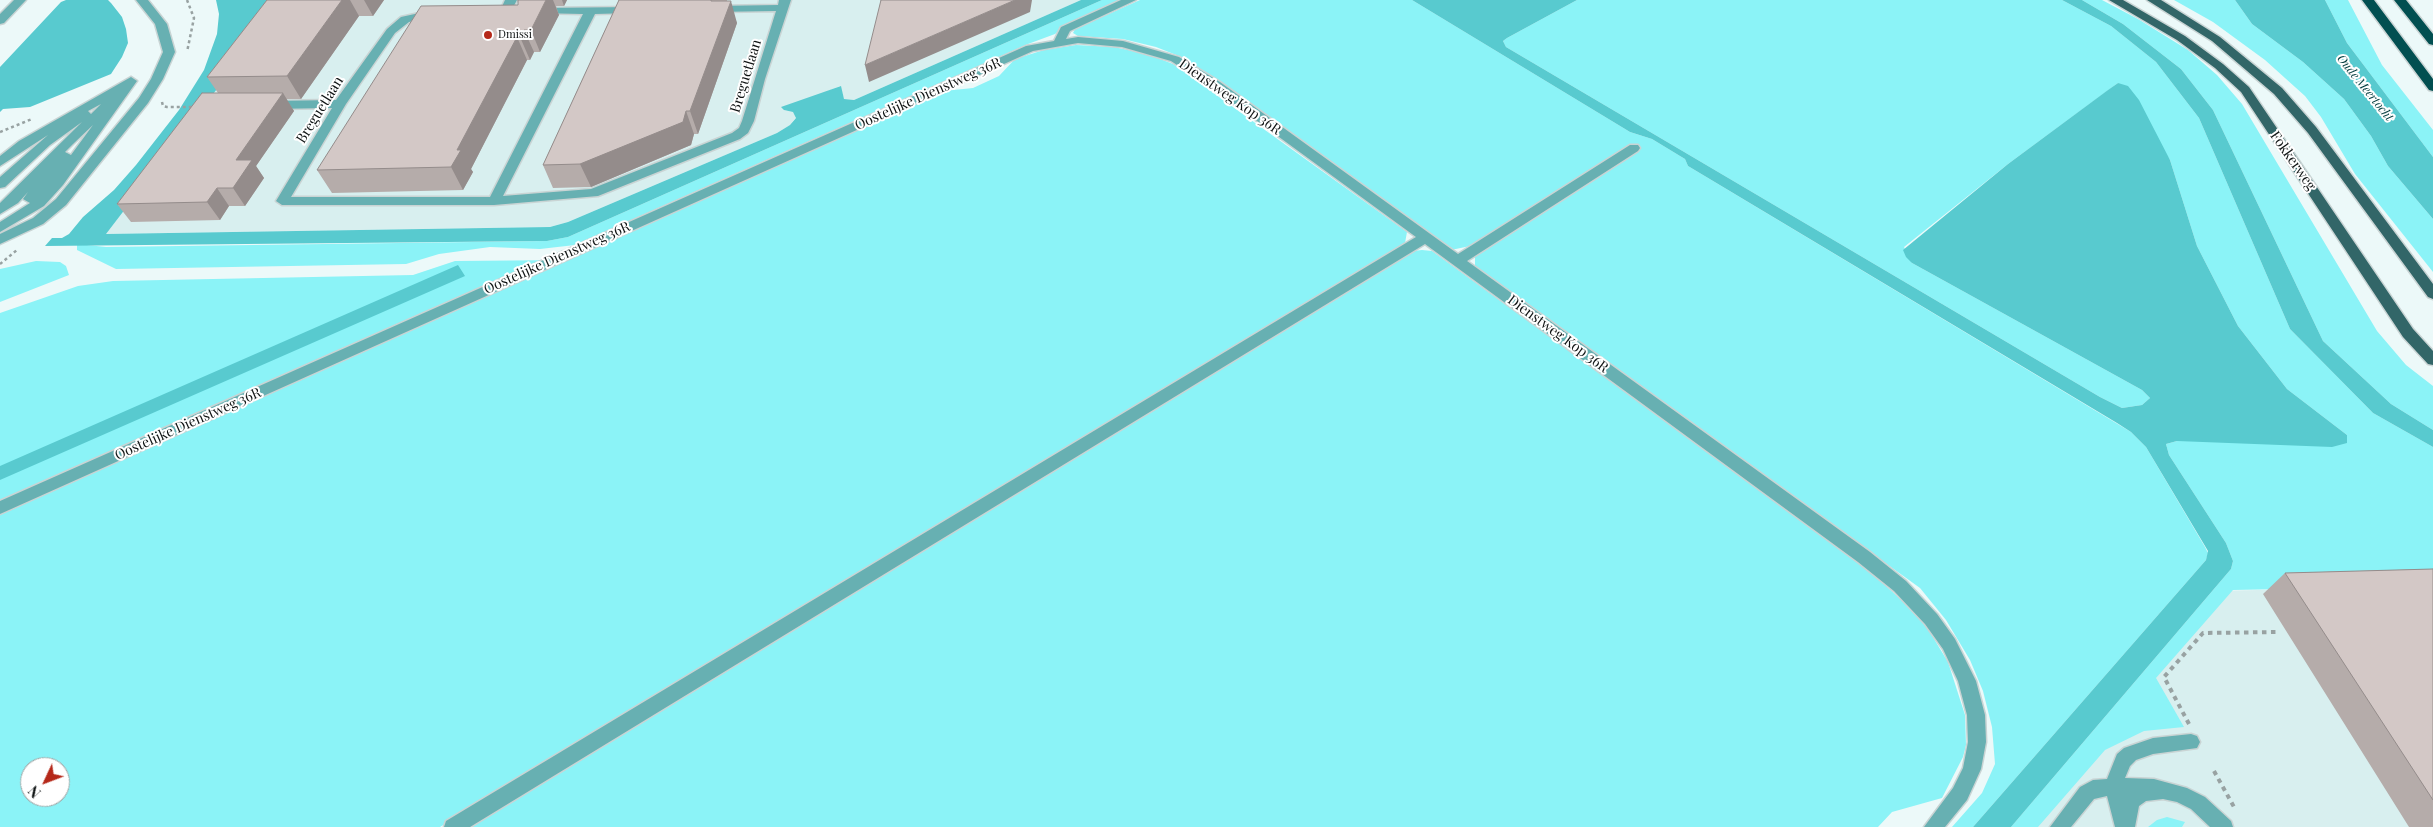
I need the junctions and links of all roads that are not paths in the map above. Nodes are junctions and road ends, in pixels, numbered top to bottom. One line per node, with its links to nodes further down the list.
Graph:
1 (20, 0): 14 (street)
2 (142, 0): 33 (street)
3 (1130, 0): 15 (street)
4 (2115, 0): 36 (main road, Fokkerweg)
5 (2153, 0): 35 (main road)
6 (2368, 0): 19 (highway)
7 (2400, 0): 16 (highway)
8 (784, 4): 10 (street, Breguetlaan); 28 (street, Breguetlaan)
9 (511, 9): 11 (street)
10 (701, 9)
11 (591, 10): 12 (street); 28 (street)
12 (644, 10)
13 (442, 13): 20 (street, Breguetlaan)
14 (0, 21)
15 (1059, 42): 17 (street, Oostelijke Dienstweg 36R); 37 (street, Oostelijke Dienstweg 36R)
16 (2433, 42)
17 (1123, 44): 32 (street, Dienstweg Kop 36R)
18 (131, 81): 23 (street); 24 (street); 25 (street); 26 (street); 27 (street); 29 (street); 30 (street); 31 (street)
19 (2433, 87)
20 (340, 104): 21 (street); 28 (street, Breguetlaan)
21 (254, 105)
22 (1634, 148): 34 (street)
23 (0, 153)
24 (0, 162)
25 (0, 173)
26 (0, 184)
27 (0, 200)
28 (494, 201)
29 (0, 210)
30 (0, 218)
31 (0, 228)
32 (1425, 238): 34 (street, Dienstweg Kop 36R); 41 (street)
33 (0, 240)
34 (1456, 261): 42 (street, Dienstweg Kop 36R)
35 (2433, 294)
36 (2433, 360)
37 (0, 508)
38 (2191, 734): 39 (street)
39 (2115, 786): 40 (street); 43 (street); 44 (street)
40 (2162, 790): 44 (street); 45 (street)
41 (453, 827)
42 (1933, 827)
43 (2059, 827)
44 (2125, 827)
45 (2224, 827)

